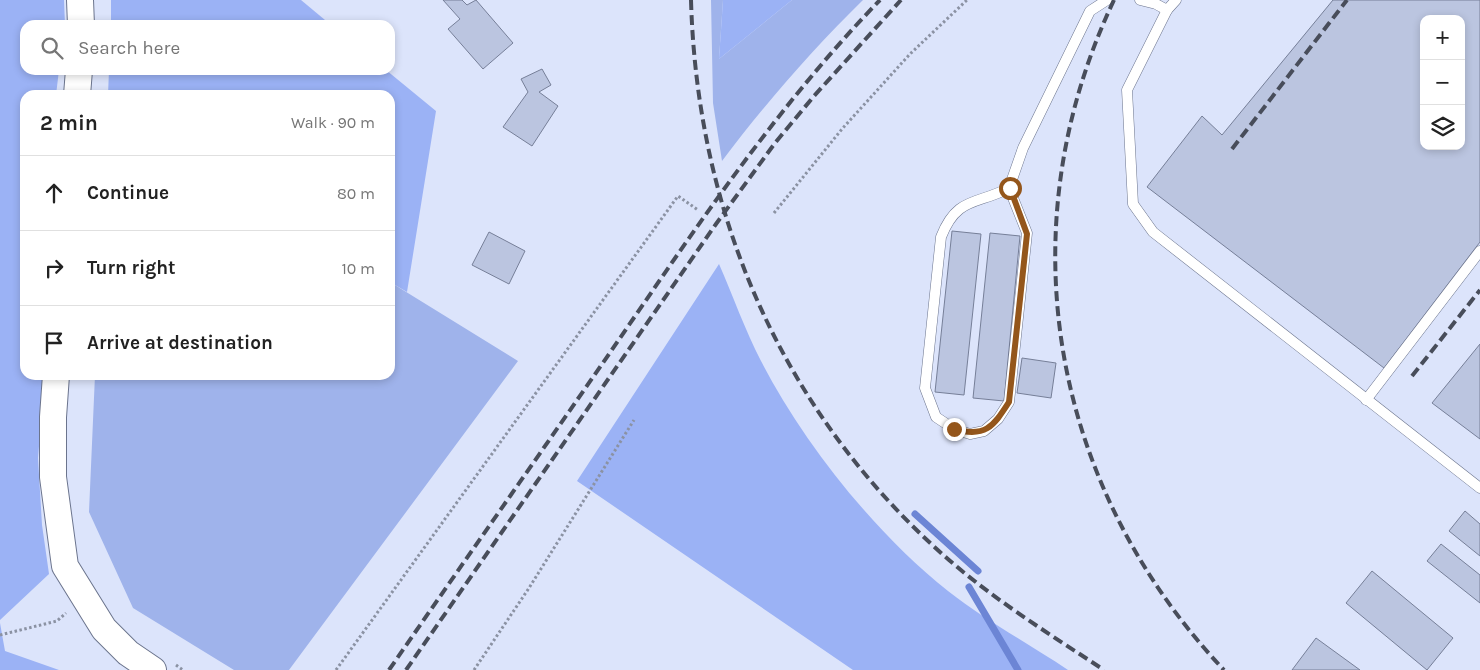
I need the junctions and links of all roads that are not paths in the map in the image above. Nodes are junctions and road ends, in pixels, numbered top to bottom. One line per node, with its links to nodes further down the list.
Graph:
1 (80, 0): 6 (street)
2 (1107, 0): 9 (lane)
3 (1140, 0): 5 (lane)
4 (1176, 0): 5 (lane)
5 (1167, 10): 12 (lane)
6 (81, 20)
7 (79, 75): 8 (street)
8 (78, 90)
9 (1010, 188): 9 (lane)
10 (1480, 251): 12 (lane)
11 (56, 380): 14 (street)
12 (1366, 400): 13 (lane)
13 (1480, 488)
14 (161, 665)

